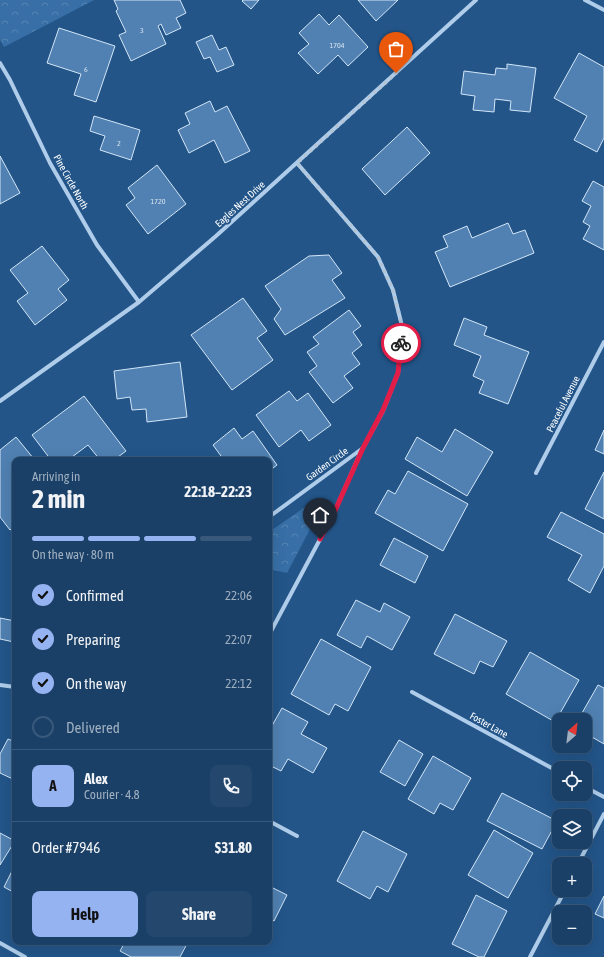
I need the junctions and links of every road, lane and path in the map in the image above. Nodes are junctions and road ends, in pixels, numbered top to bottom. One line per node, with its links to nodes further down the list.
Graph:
1 (476, 0): 5 (street, Eagles Nest Drive)
2 (585, 0): 3 (street)
3 (604, 10)
4 (0, 63): 6 (street, Pine Circle North)
5 (297, 163): 6 (street, Eagles Nest Drive); 9 (street, Garden Circle)
6 (139, 302): 8 (street, Eagles Nest Drive)
7 (604, 342): 10 (street, Peaceful Avenue)
8 (0, 401)
9 (363, 448): 11 (street, Garden Circle); 12 (street)
10 (536, 473)
11 (272, 514)
12 (272, 628)
13 (0, 685): 14 (street)
14 (12, 687)
15 (412, 692): 16 (street, Foster Lane)
16 (552, 768)
17 (592, 791): 18 (street)
18 (604, 797)
19 (604, 814): 22 (street)
20 (272, 823): 21 (street)
21 (297, 836)
22 (582, 857)
23 (561, 897): 26 (street)
24 (0, 943): 25 (street)
25 (26, 957)
26 (530, 957)

